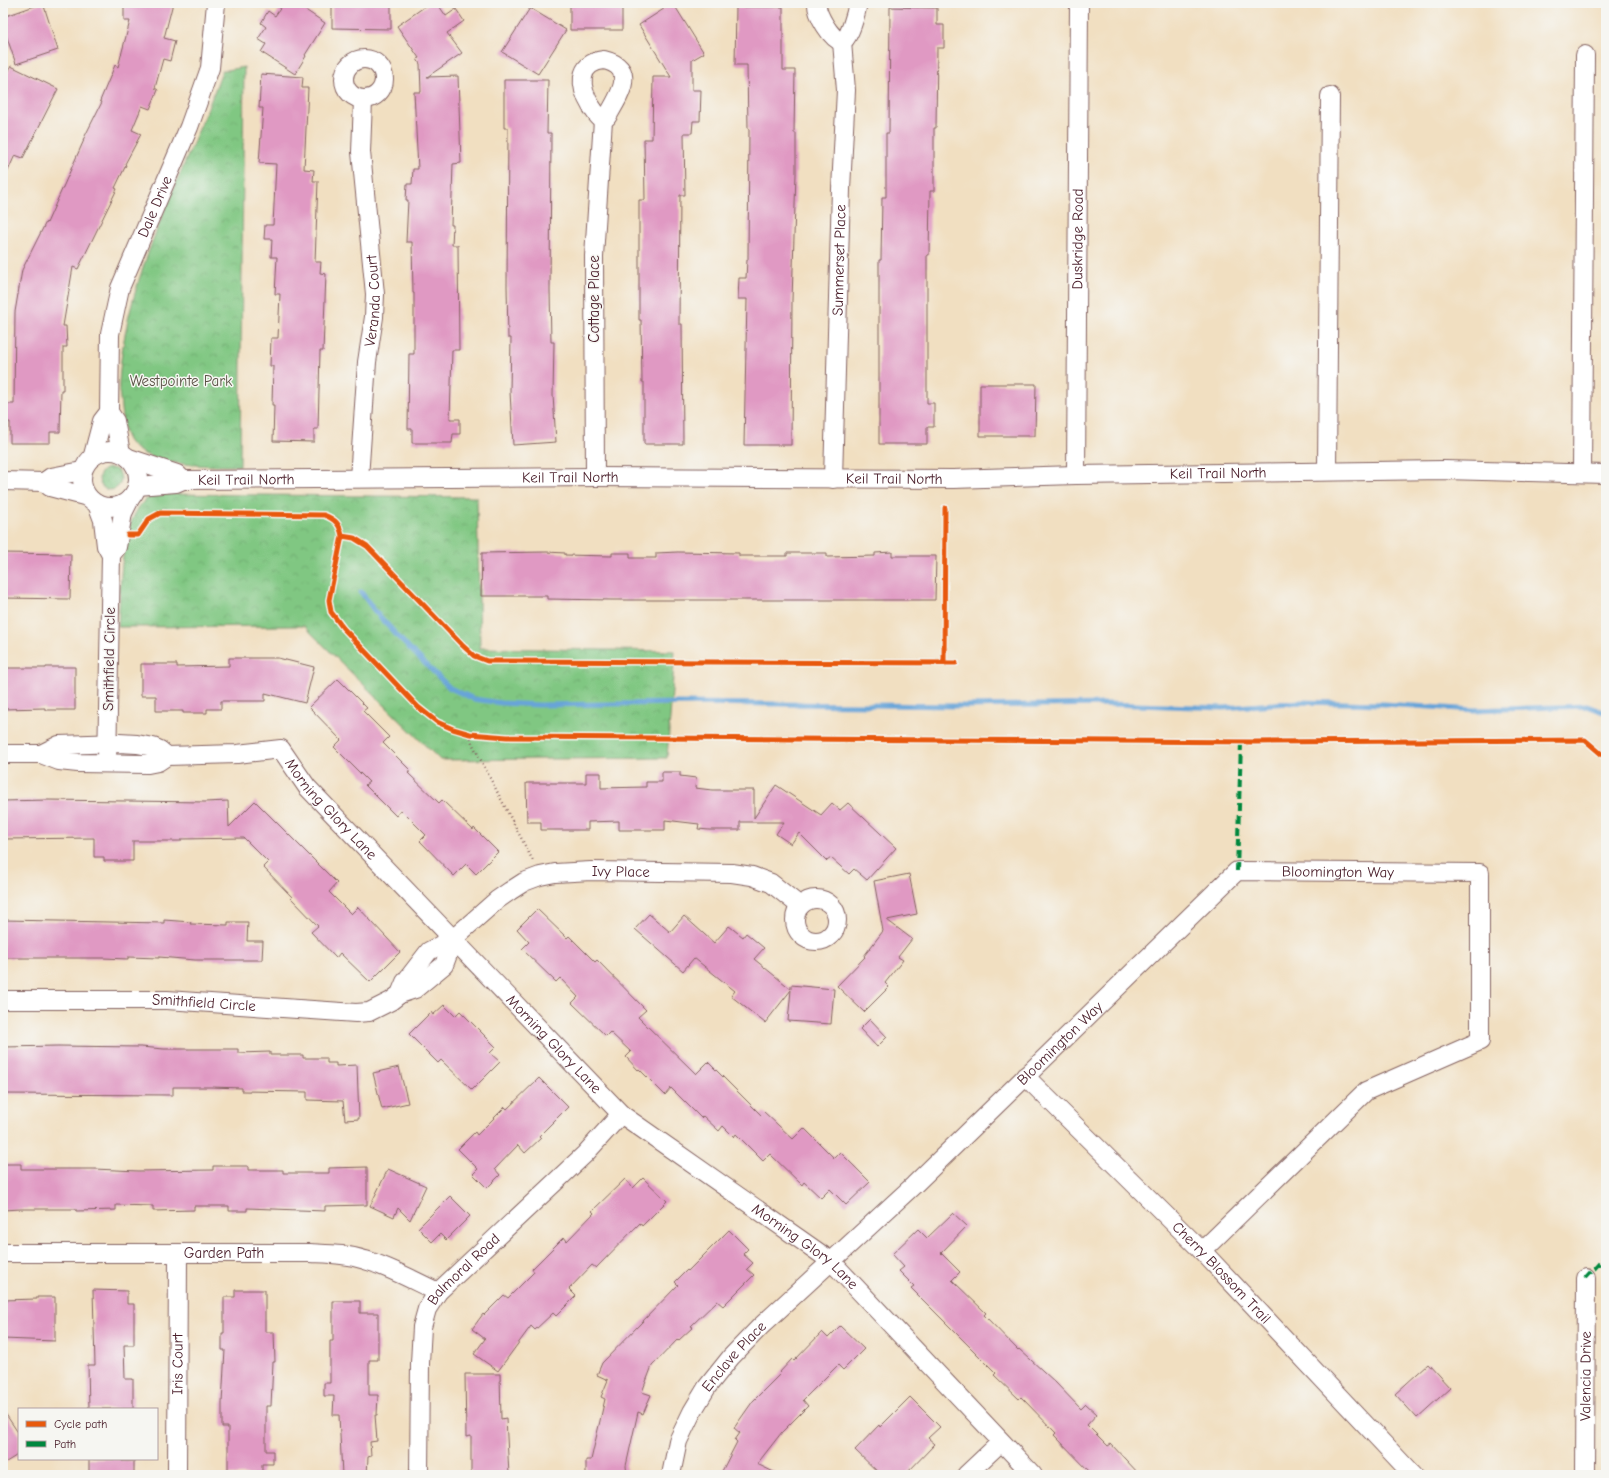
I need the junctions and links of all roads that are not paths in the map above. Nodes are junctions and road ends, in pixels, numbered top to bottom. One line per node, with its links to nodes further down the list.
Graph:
1 (216, 3): 10 (street, Dale Drive)
2 (817, 3): 5 (street)
3 (858, 3): 5 (street)
4 (1079, 3): 17 (street, Duskridge Road)
5 (842, 42): 20 (street, Summerset Place)
6 (1585, 55): 15 (street)
7 (1330, 96): 14 (street)
8 (364, 100): 19 (street, Veranda Court)
9 (603, 120): 18 (street, Cottage Place)
10 (109, 412): 11 (street, Dale Drive); 12 (street, Dale Drive)
11 (125, 455): 12 (street); 21 (street); 24 (street)
12 (93, 456): 13 (street)
13 (82, 471): 23 (street); 25 (street)
14 (1327, 471): 15 (street, Keil Trail North); 17 (street, Keil Trail North)
15 (1582, 473): 16 (street, Keil Trail North)
16 (1606, 474)
17 (1076, 475): 20 (street, Keil Trail North)
18 (595, 477): 19 (street, Keil Trail North); 20 (street, Keil Trail North)
19 (359, 478): 21 (street, Keil Trail North)
20 (833, 479)
21 (182, 480): 24 (street, Keil Trail North)
22 (3, 481): 23 (street)
23 (44, 482): 25 (street)
24 (134, 492): 25 (street); 26 (street, Smithfield Circle)
25 (93, 501): 26 (street, Smithfield Circle)
26 (111, 555): 27 (street, Smithfield Circle)
27 (107, 744): 29 (street); 30 (street); 31 (street, Smithfield Circle)
28 (3, 754): 29 (street)
29 (41, 754): 31 (street)
30 (167, 756): 31 (street); 33 (street, Morning Glory Lane)
31 (107, 764)
32 (800, 906): 33 (street, Ivy Place)
33 (454, 938): 34 (street, Smithfield Circle); 36 (street, Morning Glory Lane)
34 (3, 1000)
35 (1025, 1076): 37 (street, Cherry Blossom Trail); 37 (street, Bloomington Way); 40 (street, Bloomington Way)
36 (621, 1114): 40 (street, Morning Glory Lane); 42 (street, Balmoral Road)
37 (1202, 1251): 49 (street, Cherry Blossom Trail)
38 (3, 1253): 39 (street, Garden Path)
39 (178, 1253): 42 (street, Garden Path); 44 (street, Iris Court)
40 (831, 1261): 43 (street, Morning Glory Lane); 46 (street, Enclave Place)
41 (1586, 1278): 50 (street, Valencia Drive)
42 (438, 1292): 45 (street, Balmoral Road)
43 (1001, 1442): 47 (street); 48 (street, Morning Glory Lane)
44 (177, 1475)
45 (419, 1475)
46 (671, 1475)
47 (966, 1475)
48 (1033, 1475)
49 (1413, 1475)
50 (1585, 1475)

